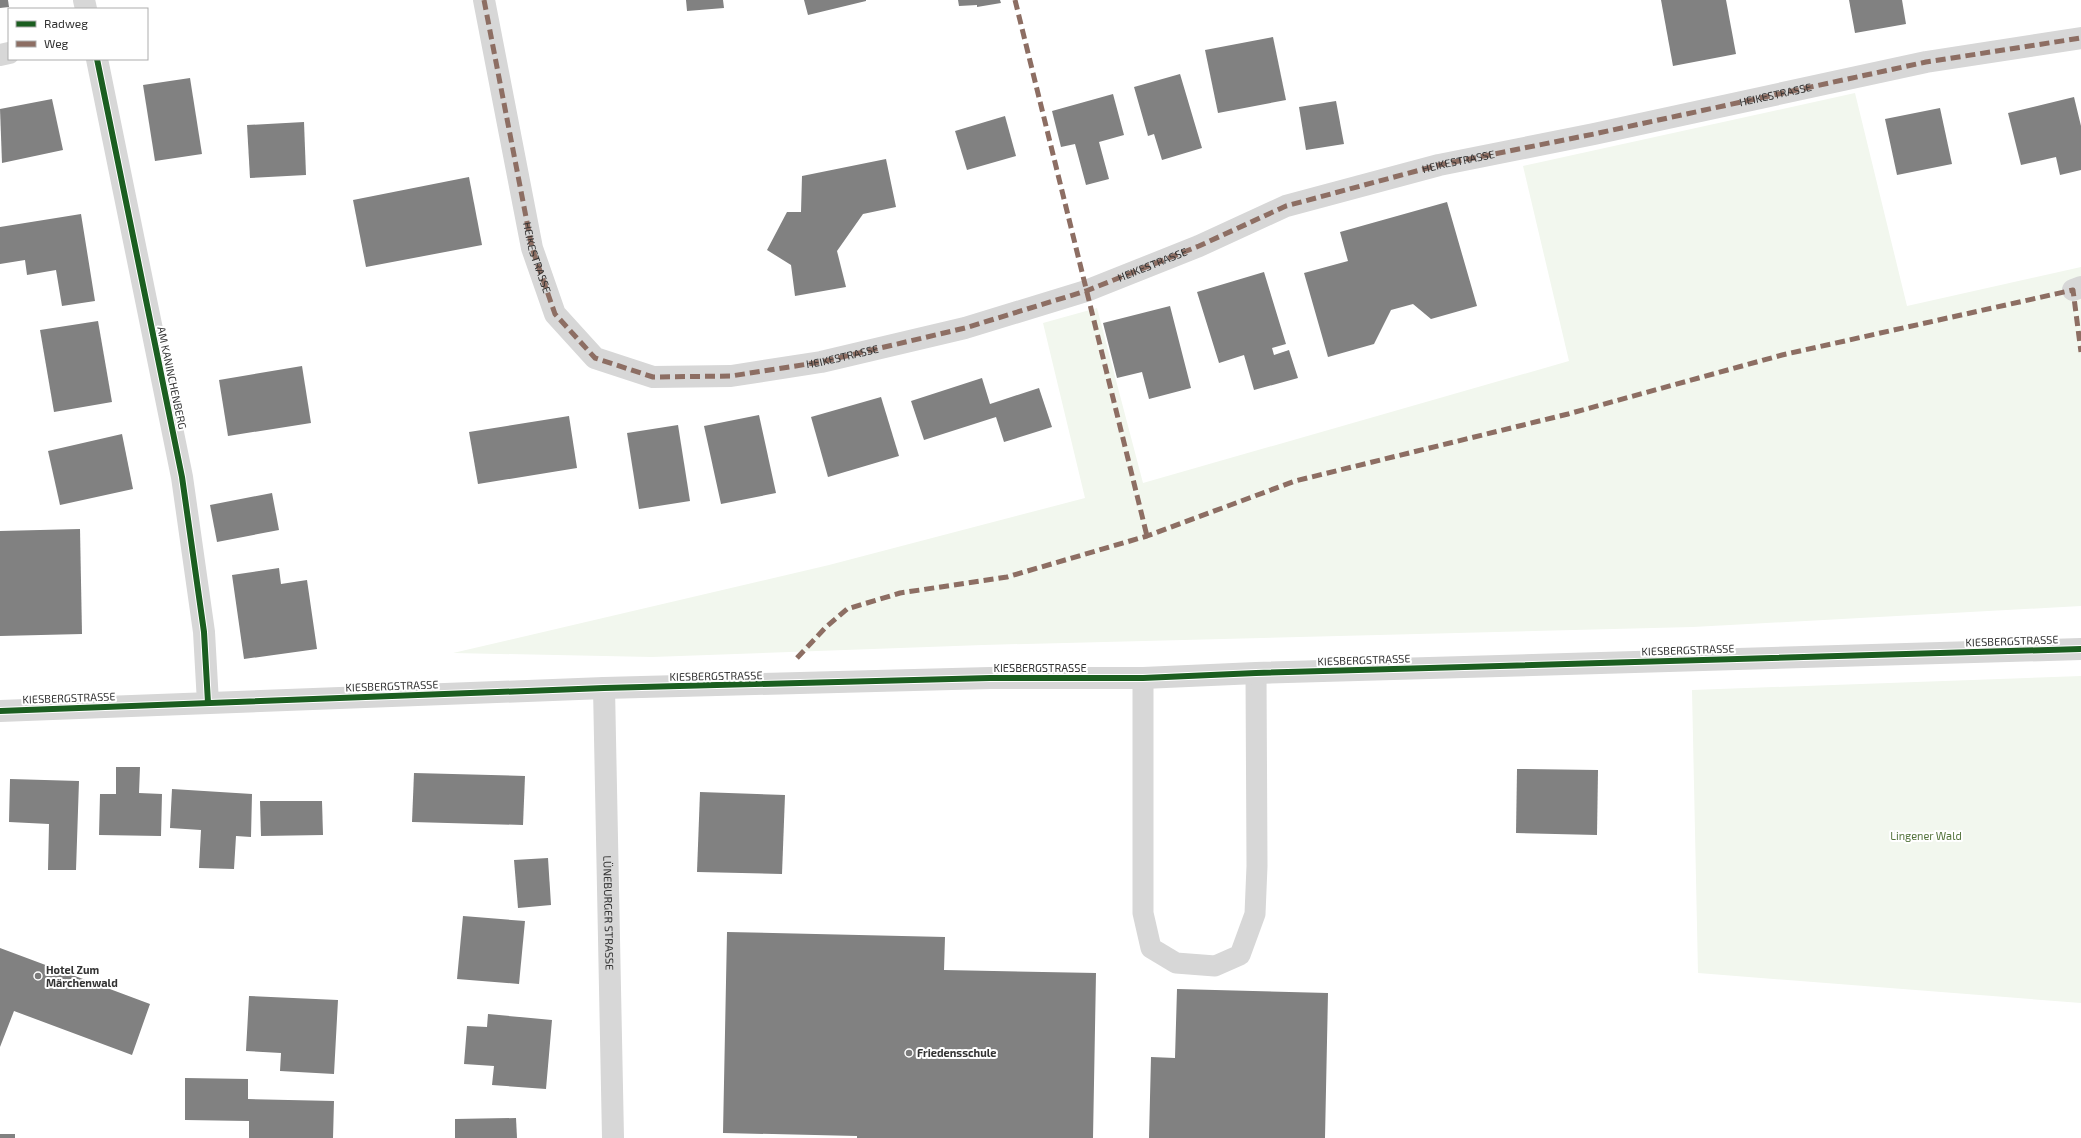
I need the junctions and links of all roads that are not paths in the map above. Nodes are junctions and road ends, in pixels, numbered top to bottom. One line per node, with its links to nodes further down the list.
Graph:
1 (484, 0): 2 (street, HEIKESTRASSE)
2 (2081, 38)
3 (97, 60): 8 (street, AM KANINCHENBERG)
4 (2081, 649): 5 (street, KIESBERGSTRASSE)
5 (1256, 673): 6 (street, KIESBERGSTRASSE); 6 (lane)
6 (1143, 678): 7 (street, KIESBERGSTRASSE)
7 (604, 688): 8 (street, KIESBERGSTRASSE); 10 (street, LÜNEBURGER STRASSE)
8 (208, 703): 9 (street, KIESBERGSTRASSE)
9 (0, 711)
10 (613, 1138)

